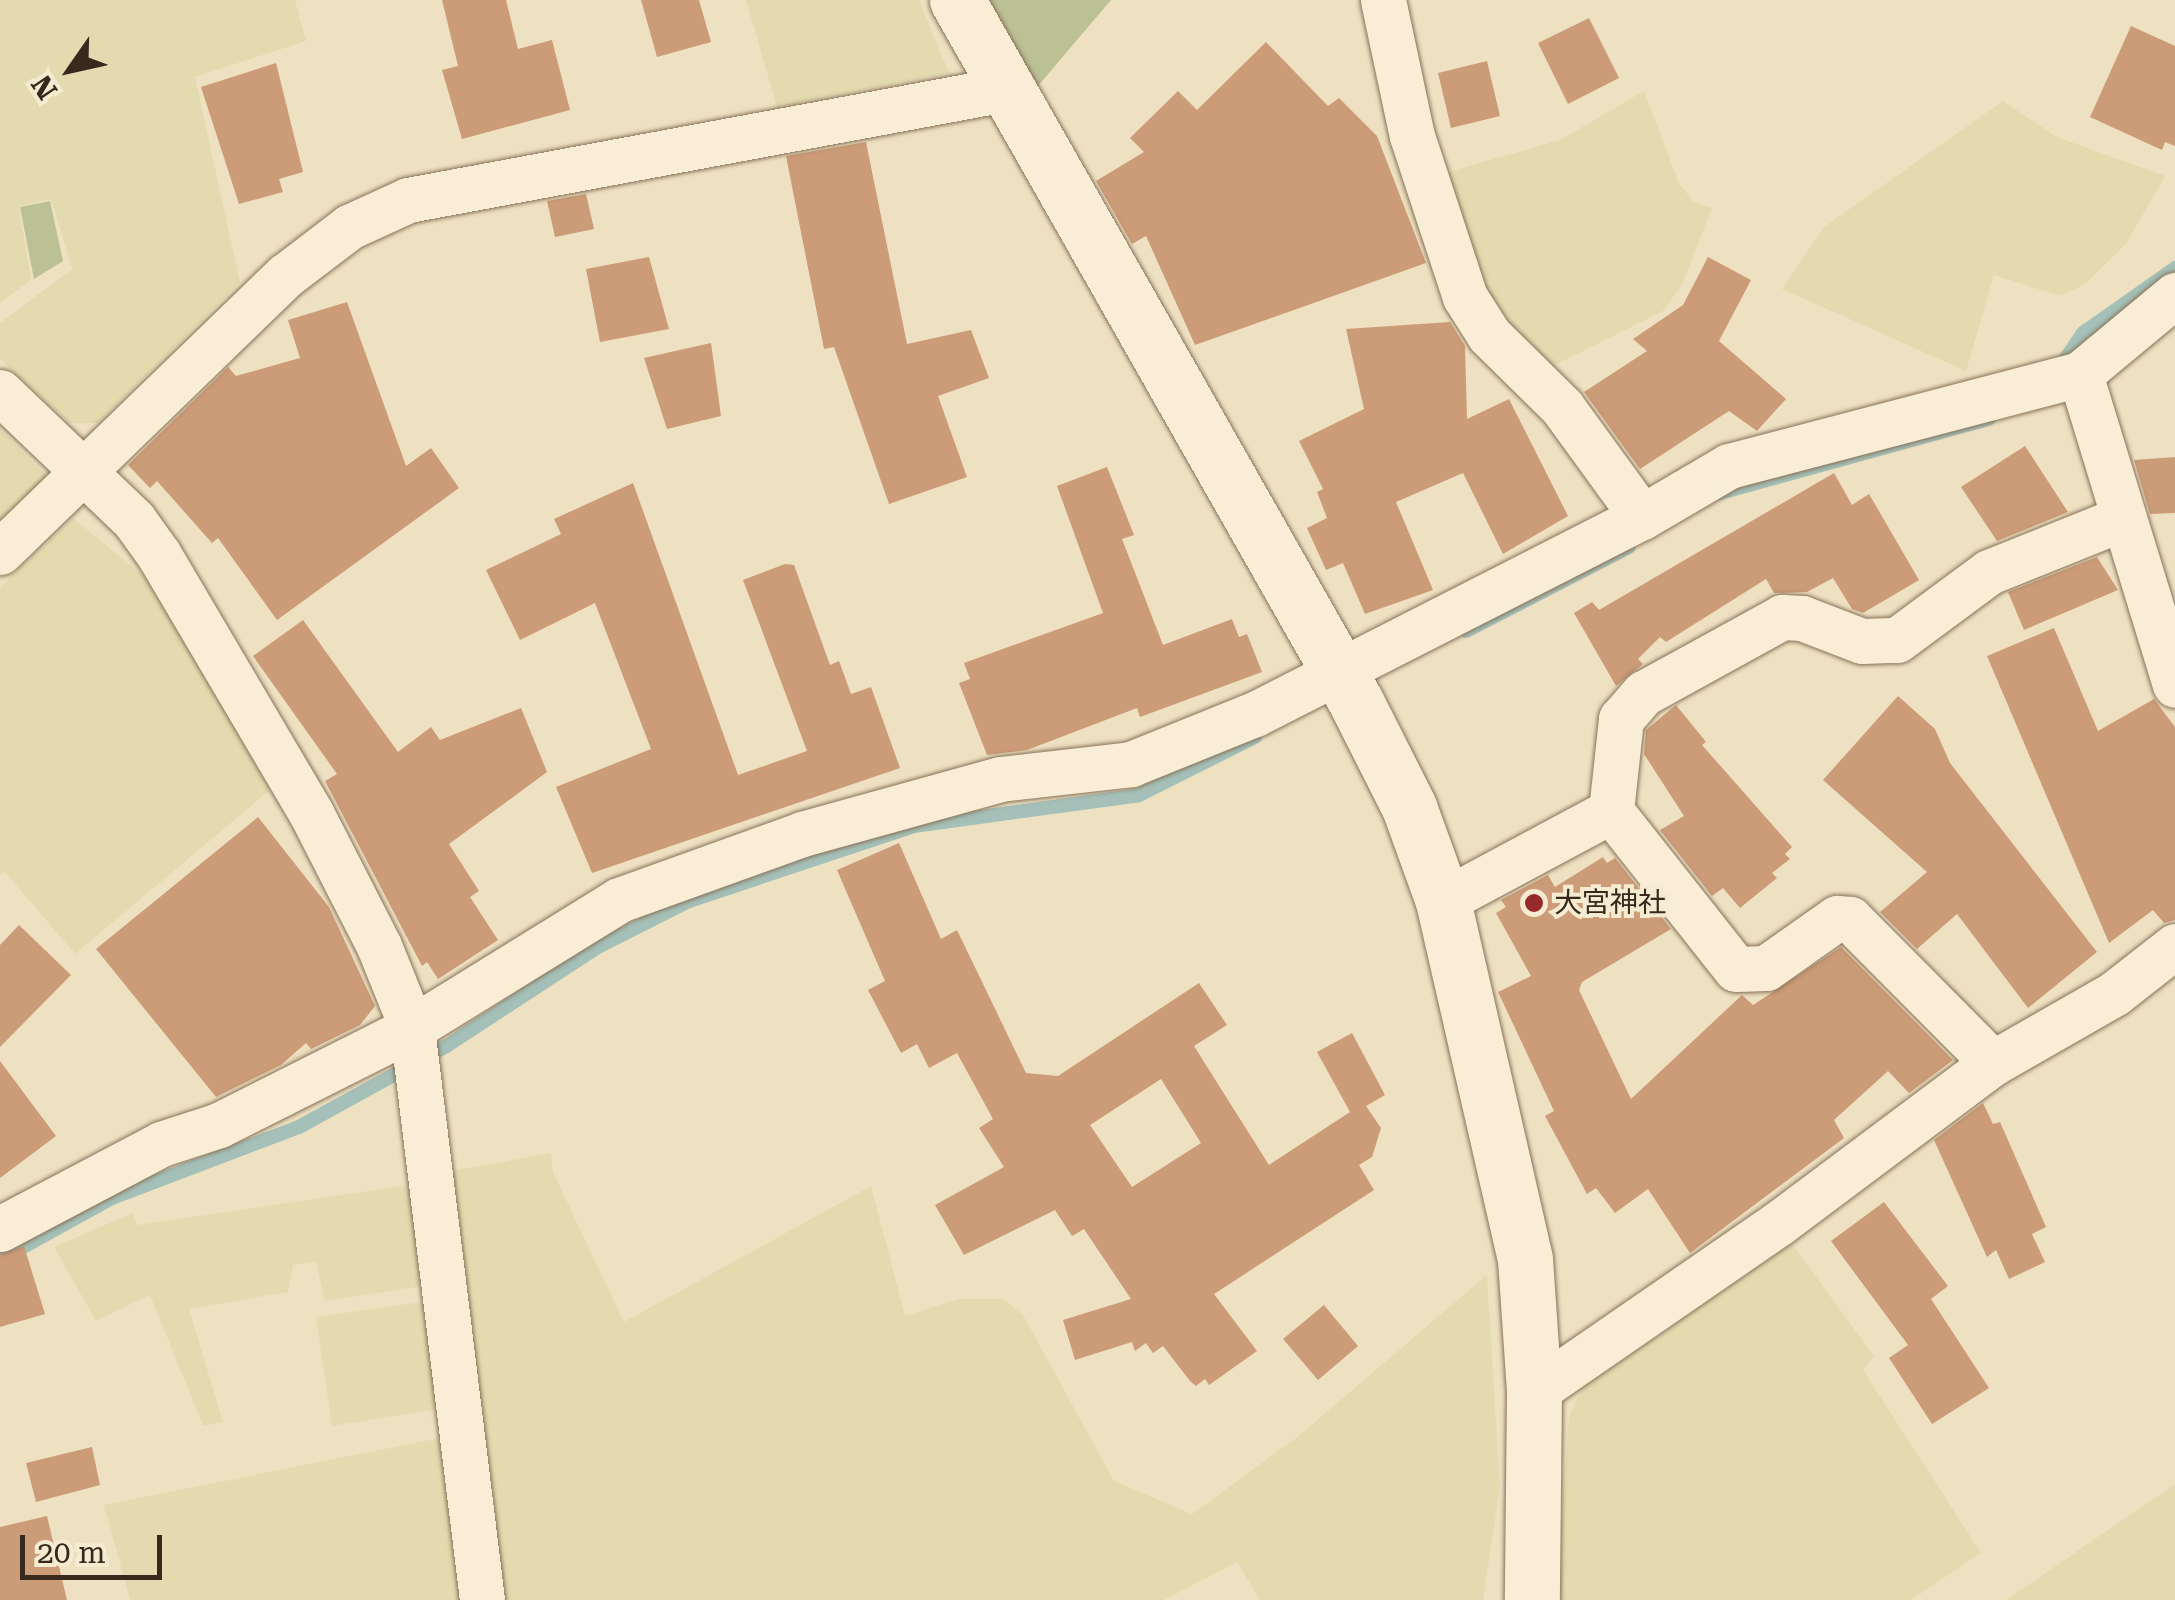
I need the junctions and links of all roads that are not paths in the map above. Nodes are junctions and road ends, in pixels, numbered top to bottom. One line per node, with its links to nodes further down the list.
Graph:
1 (958, 0): 3 (street)
2 (1383, 0): 8 (street)
3 (1005, 89): 7 (street); 11 (street)
4 (2175, 295): 5 (street)
5 (2058, 380): 8 (street); 9 (street)
6 (0, 392): 7 (street)
7 (84, 470): 10 (street); 16 (street)
8 (1642, 518): 11 (street)
9 (2123, 518): 12 (street); 13 (street)
10 (0, 552)
11 (1343, 681): 14 (street); 16 (street)
12 (2175, 685)
13 (1611, 811): 14 (street); 17 (street)
14 (1443, 901): 19 (street)
15 (2175, 946): 17 (street)
16 (415, 1046): 18 (street); 20 (street)
17 (1993, 1063): 19 (street)
18 (0, 1229)
19 (1534, 1392): 21 (street)
20 (482, 1600)
21 (1532, 1600)

